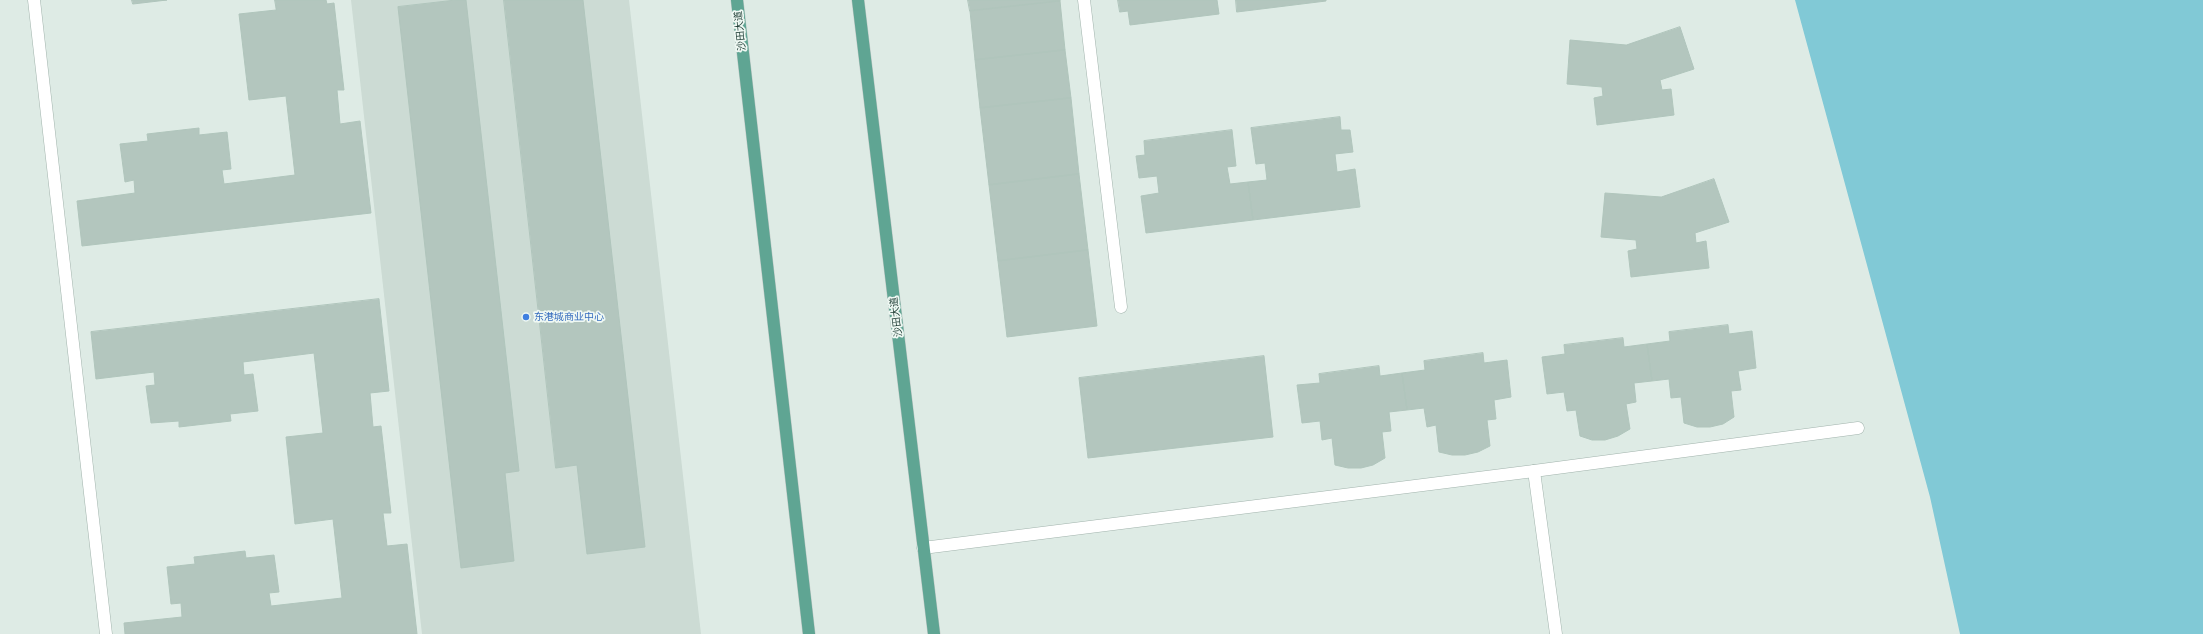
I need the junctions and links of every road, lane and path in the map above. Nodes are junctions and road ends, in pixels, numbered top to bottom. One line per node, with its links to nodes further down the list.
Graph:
1 (34, 0): 9 (street)
2 (737, 0): 10 (main road, 沙田大道)
3 (858, 0): 8 (main road, 沙田大道)
4 (1084, 0): 5 (street)
5 (1121, 307)
6 (1858, 428): 7 (street)
7 (1534, 471): 8 (street); 12 (street)
8 (923, 548): 11 (main road, 沙田大道)
9 (106, 634)
10 (808, 634)
11 (934, 634)
12 (1556, 634)

